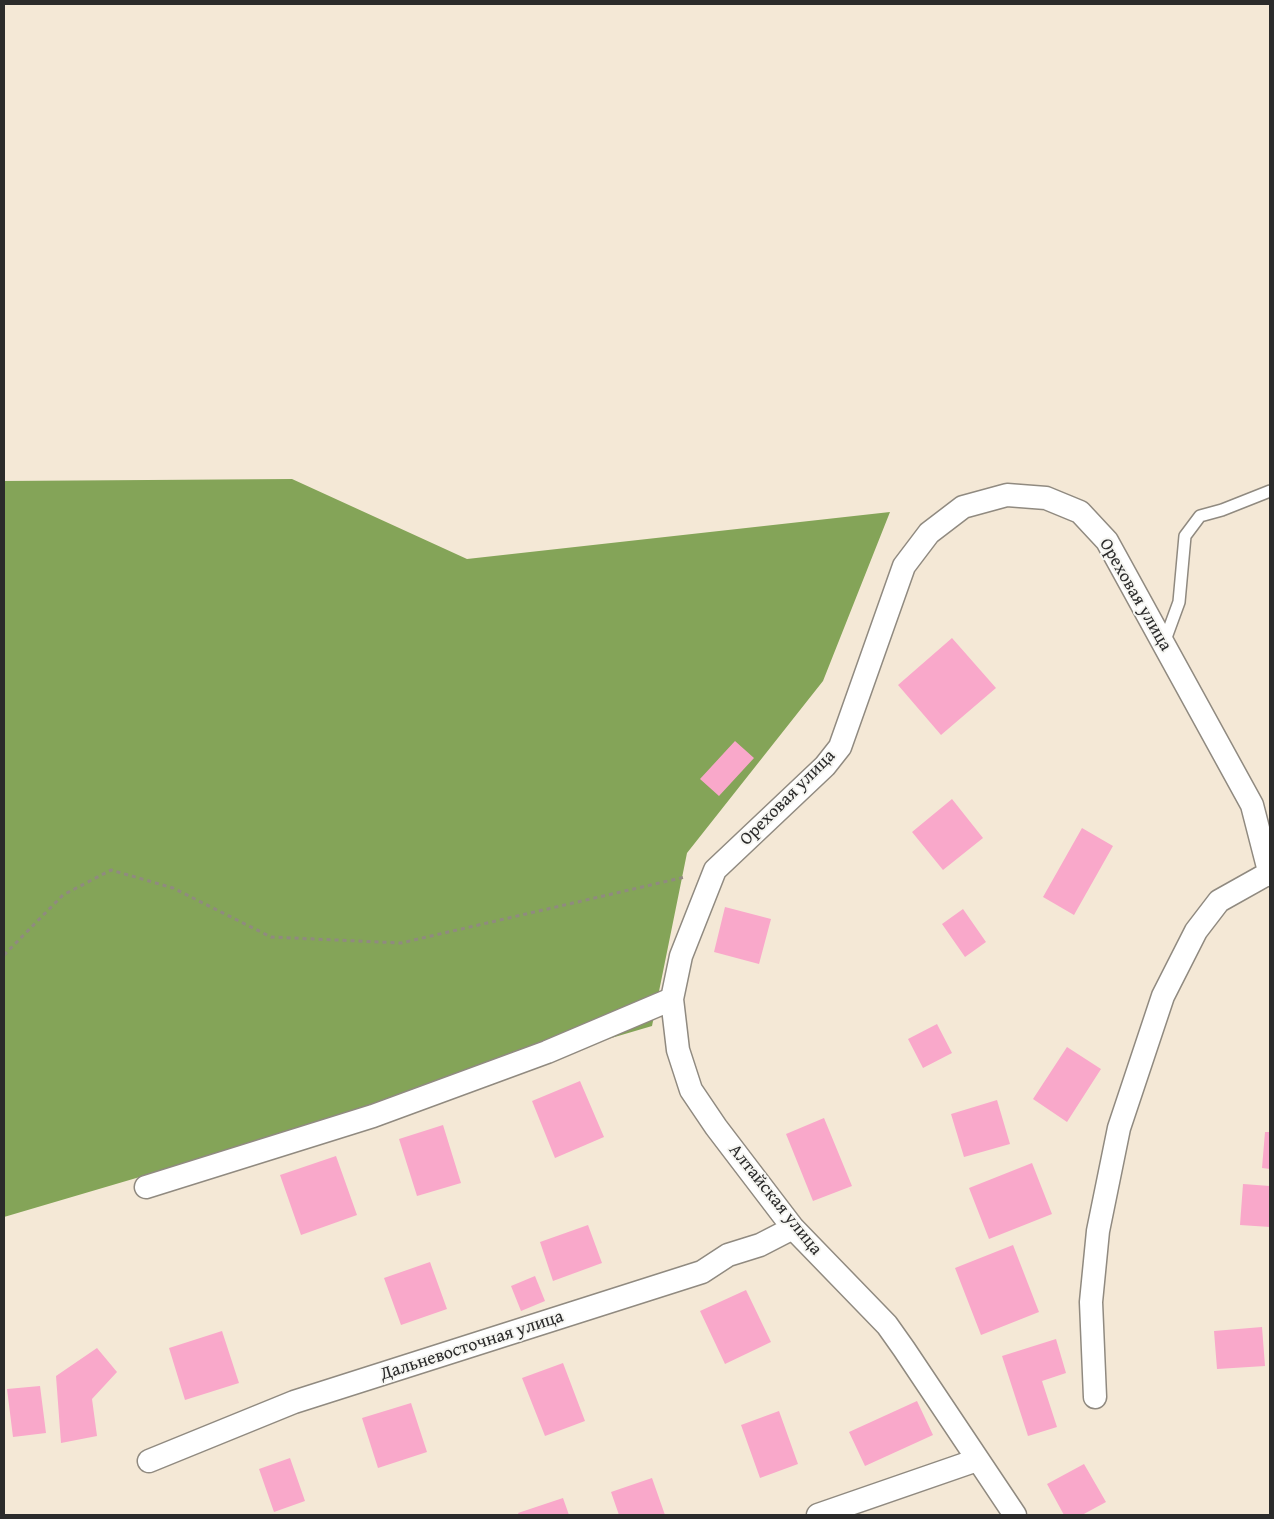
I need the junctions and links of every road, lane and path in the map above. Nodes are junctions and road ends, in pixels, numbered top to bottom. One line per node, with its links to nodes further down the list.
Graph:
1 (1270, 491): 2 (lane)
2 (1164, 643): 3 (street, Ореховая улица); 4 (street, Ореховая улица)
3 (1266, 836): 5 (street, Ореховая улица)
4 (715, 870): 6 (path); 7 (street, Алтайская улица)
5 (1270, 874): 10 (street)
6 (4, 956)
7 (672, 999): 8 (street); 9 (street, Алтайская улица)
8 (146, 1188)
9 (793, 1228): 11 (street, Алтайская улица); 12 (street, Дальневосточная улица)
10 (1094, 1397)
11 (977, 1460): 13 (street); 14 (street, Алтайская улица)
12 (149, 1462)
13 (818, 1515)
14 (1015, 1515)

